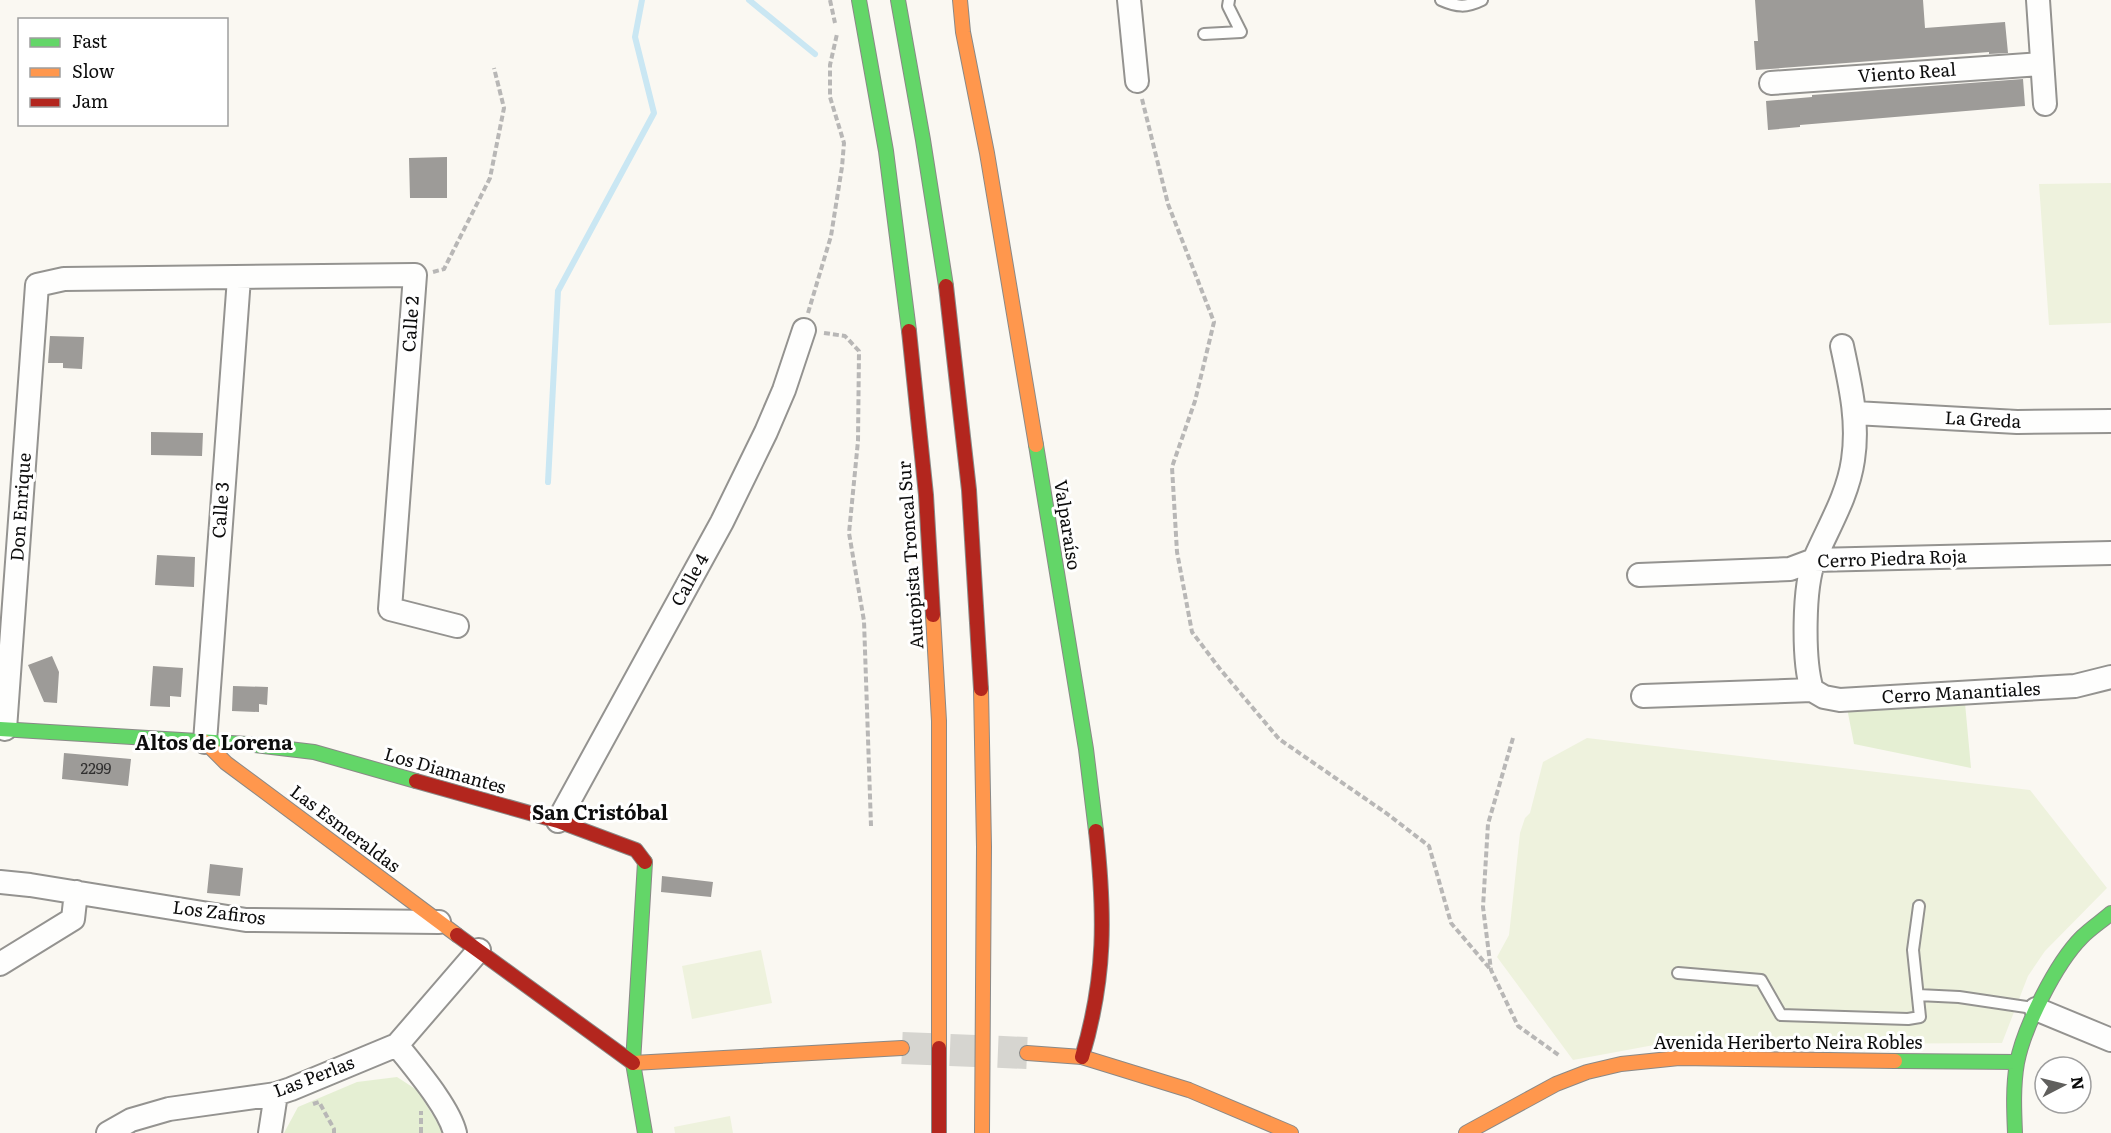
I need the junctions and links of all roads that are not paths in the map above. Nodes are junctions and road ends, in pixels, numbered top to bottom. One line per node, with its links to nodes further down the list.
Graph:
1 (859, 0): 53 (main road, Autopista Troncal Sur)
2 (898, 0): 40 (main road)
3 (960, 0): 45 (main road, Valparaíso)
4 (1129, 0): 11 (street)
5 (1229, 0): 9 (lane)
6 (1442, 0): 7 (lane)
7 (1482, 0)
8 (2038, 0): 10 (street)
9 (1204, 34)
10 (2042, 64): 12 (street, Viento Real); 13 (street)
11 (1137, 81)
12 (1771, 83)
13 (2046, 104)
14 (239, 278): 15 (street, Calle 2); 23 (street, Calle 2); 28 (street, Calle 3)
15 (37, 285): 27 (street, Don Enrique)
16 (804, 330): 29 (street, Calle 4)
17 (1842, 346): 18 (street)
18 (1855, 413): 19 (street, La Greda); 21 (street)
19 (2111, 421)
20 (2111, 553): 21 (street, Cerro Piedra Roja)
21 (1814, 560): 22 (street, Cerro Piedra Roja); 25 (street)
22 (1639, 575)
23 (457, 626)
24 (2111, 677): 25 (street, Cerro Manantiales)
25 (1812, 690): 26 (street)
26 (1643, 696)
27 (2, 729): 28 (main road)
28 (205, 742): 29 (main road, Los Diamantes); 34 (main road, Las Esmeraldas)
29 (558, 821): 47 (main road, Los Diamantes)
30 (0, 882): 31 (street, Los Zafiros)
31 (76, 892): 34 (street, Los Zafiros); 36 (street)
32 (1919, 906): 38 (lane)
33 (2111, 913): 39 (main road)
34 (440, 922): 35 (main road, Las Esmeraldas)
35 (479, 950): 42 (street, Las Perlas); 47 (main road, Las Esmeraldas)
36 (0, 964)
37 (1678, 973): 38 (lane)
38 (1918, 995): 39 (lane)
39 (2036, 1009): 41 (street); 46 (main road)
40 (983, 1028): 54 (main road); 55 (main road)
41 (2111, 1040)
42 (397, 1045): 48 (street, Las Perlas); 51 (street)
43 (902, 1048): 47 (main road)
44 (1027, 1053): 45 (main road)
45 (1082, 1057): 56 (main road)
46 (2017, 1062): 57 (main road, Avenida Heriberto Neira Robles); 58 (main road)
47 (633, 1063): 52 (main road, Los Diamantes)
48 (276, 1094): 49 (street, Las Perlas); 50 (street)
49 (108, 1133)
50 (270, 1133)
51 (455, 1133)
52 (645, 1133)
53 (938, 1133)
54 (982, 1133)
55 (990, 1133)
56 (1291, 1133)
57 (1466, 1133)
58 (2015, 1133)

